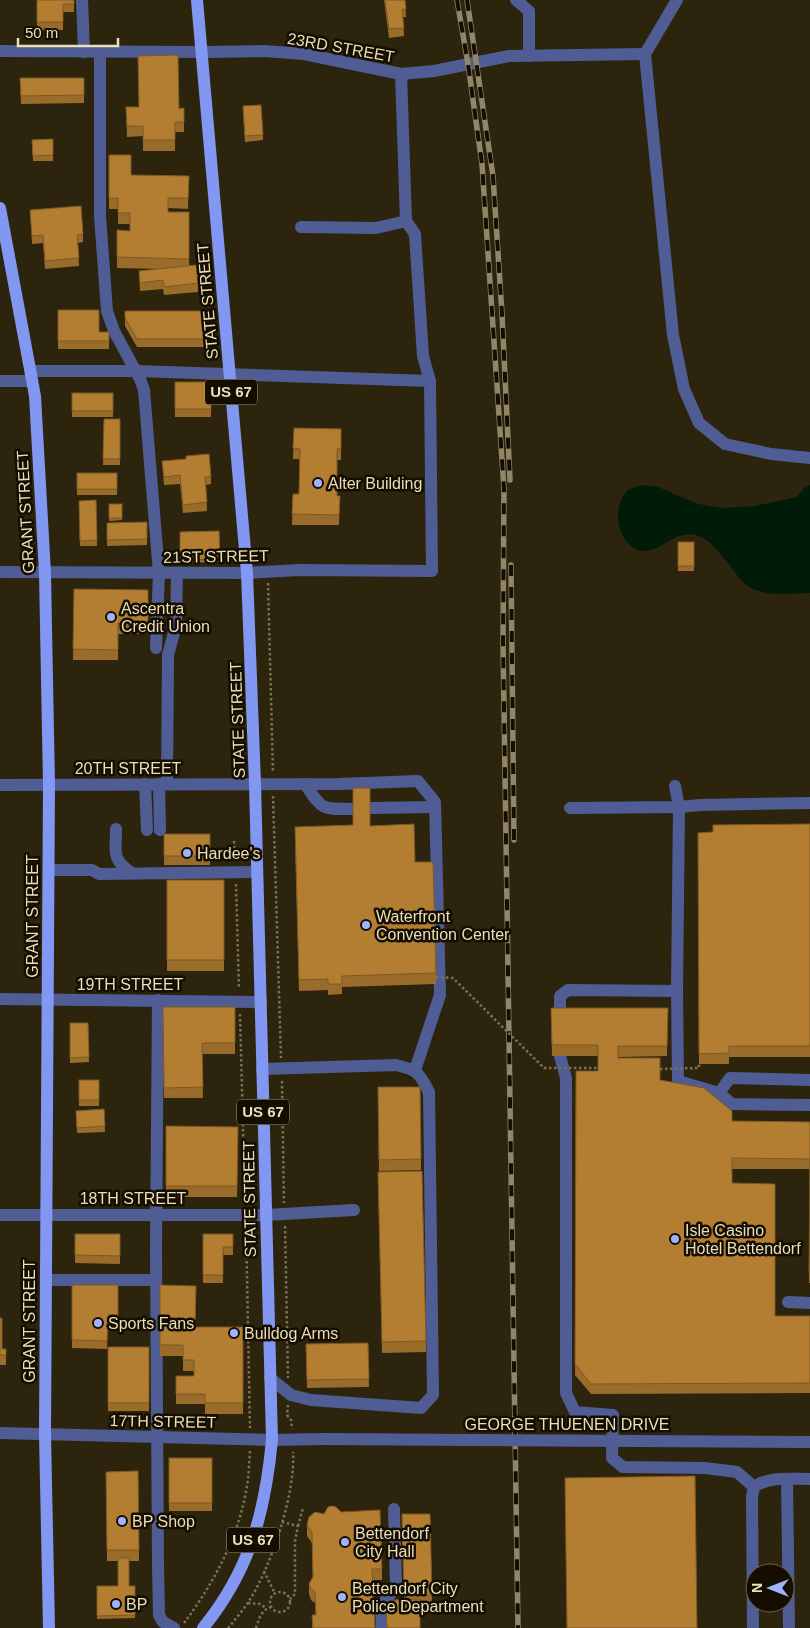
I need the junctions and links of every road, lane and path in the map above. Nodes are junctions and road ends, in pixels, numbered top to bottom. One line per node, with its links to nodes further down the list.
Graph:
1 (82, 0): 6 (street)
2 (198, 0): 8 (main road, STATE STREET / US 67)
3 (516, 0): 10 (street)
4 (674, 2): 9 (street)
5 (0, 51): 6 (street, 23RD STREET)
6 (84, 52): 7 (street, 23RD STREET)
7 (100, 52): 8 (street, 23RD STREET); 15 (street)
8 (202, 52): 11 (street, 23RD STREET); 16 (main road, STATE STREET / US 67)
9 (645, 54): 10 (street, 23RD STREET); 20 (street)
10 (529, 56): 11 (street, 23RD STREET)
11 (401, 74): 13 (street)
12 (0, 208): 17 (main road, GRANT STREET)
13 (406, 221): 14 (street); 19 (street)
14 (301, 227)
15 (136, 371): 16 (street); 17 (street); 24 (street)
16 (229, 375): 19 (street); 26 (main road, STATE STREET / US 67)
17 (32, 376): 18 (street); 23 (main road, GRANT STREET)
18 (0, 381)
19 (430, 381): 22 (street, 21ST STREET)
20 (810, 458)
21 (0, 572): 23 (street, 21ST STREET)
22 (268, 572): 26 (street, 21ST STREET); 31 (path)
23 (44, 573): 24 (street, 21ST STREET); 34 (main road, GRANT STREET)
24 (159, 573): 25 (street, 21ST STREET); 27 (street)
25 (177, 573): 26 (street, 21ST STREET); 29 (street)
26 (247, 573): 30 (main road, STATE STREET / US 67)
27 (156, 648)
28 (146, 784): 29 (street, 20TH STREET); 29 (street); 34 (street, 20TH STREET)
29 (163, 784): 30 (street, 20TH STREET)
30 (255, 784): 31 (street, 20TH STREET); 46 (main road, STATE STREET / US 67)
31 (273, 784): 32 (street, 20TH STREET); 60 (path)
32 (305, 784): 37 (street, 20TH STREET); 41 (street)
33 (0, 785): 34 (street, 20TH STREET)
34 (49, 785): 44 (main road, GRANT STREET)
35 (675, 786): 38 (street)
36 (810, 803): 38 (street)
37 (435, 807): 39 (street); 62 (street)
38 (679, 807): 40 (street); 49 (street)
39 (370, 808)
40 (570, 808)
41 (353, 809)
42 (116, 829): 47 (street)
43 (234, 841): 45 (path)
44 (48, 870): 47 (street); 51 (main road, GRANT STREET)
45 (236, 872): 46 (street); 47 (street); 53 (path)
46 (257, 872): 54 (main road, STATE STREET / US 67)
47 (132, 873)
48 (436, 977): 58 (path, bridge)
49 (677, 991): 55 (street); 64 (street)
50 (0, 999): 51 (street, 19TH STREET)
51 (48, 1000): 52 (street, 19TH STREET); 67 (main road, GRANT STREET)
52 (158, 1000): 53 (street, 19TH STREET); 72 (street)
53 (239, 1002): 54 (street, 19TH STREET); 68 (path)
54 (260, 1002): 59 (main road, STATE STREET / US 67)
55 (560, 1019)
56 (560, 1056): 89 (street)
57 (699, 1064): 61 (path, bridge)
58 (598, 1068)
59 (262, 1069): 60 (street); 69 (main road, STATE STREET / US 67)
60 (282, 1069): 62 (street); 70 (path)
61 (660, 1069)
62 (415, 1070): 78 (street)
63 (810, 1080): 64 (street)
64 (719, 1093): 65 (street)
65 (810, 1105)
66 (354, 1210): 70 (street, 18TH STREET)
67 (46, 1214): 71 (street, 18TH STREET); 72 (street, 18TH STREET); 73 (main road, GRANT STREET)
68 (245, 1214): 69 (street, 18TH STREET); 72 (street, 18TH STREET); 82 (path)
69 (266, 1214): 70 (street, 18TH STREET); 77 (main road, STATE STREET / US 67)
70 (285, 1214): 78 (path)
71 (0, 1215)
72 (157, 1215): 74 (street)
73 (46, 1280): 74 (street); 80 (main road, GRANT STREET)
74 (156, 1280): 81 (street)
75 (788, 1302): 76 (street)
76 (810, 1303)
77 (270, 1378): 78 (street); 84 (main road, STATE STREET / US 67)
78 (289, 1393): 85 (path)
79 (0, 1433): 80 (street, 17TH STREET)
80 (45, 1434): 81 (street, 17TH STREET); 100 (main road, GRANT STREET)
81 (156, 1437): 82 (street, 17TH STREET); 101 (street)
82 (250, 1439): 84 (street, 17TH STREET); 102 (path)
83 (324, 1439): 85 (street, 17TH STREET); 86 (street, GEORGE THUENEN DRIVE, bridge)
84 (272, 1440): 85 (street, 17TH STREET); 103 (main road, US 67)
85 (292, 1440): 92 (path)
86 (810, 1442)
87 (787, 1479): 88 (street); 89 (street); 108 (street)
88 (810, 1479)
89 (754, 1487): 107 (street)
90 (303, 1508): 93 (path)
91 (394, 1509): 106 (street)
92 (282, 1522): 93 (path); 94 (path)
93 (298, 1526): 96 (path)
94 (264, 1571): 95 (path); 97 (path)
95 (275, 1594): 96 (path); 98 (path)
96 (290, 1599): 98 (path)
97 (248, 1603): 99 (path); 104 (path)
98 (271, 1607): 99 (path)
99 (266, 1608): 105 (path)
100 (49, 1628)
101 (174, 1628)
102 (180, 1628)
103 (203, 1628)
104 (228, 1628)
105 (256, 1628)
106 (382, 1628)
107 (753, 1628)
108 (789, 1628)

